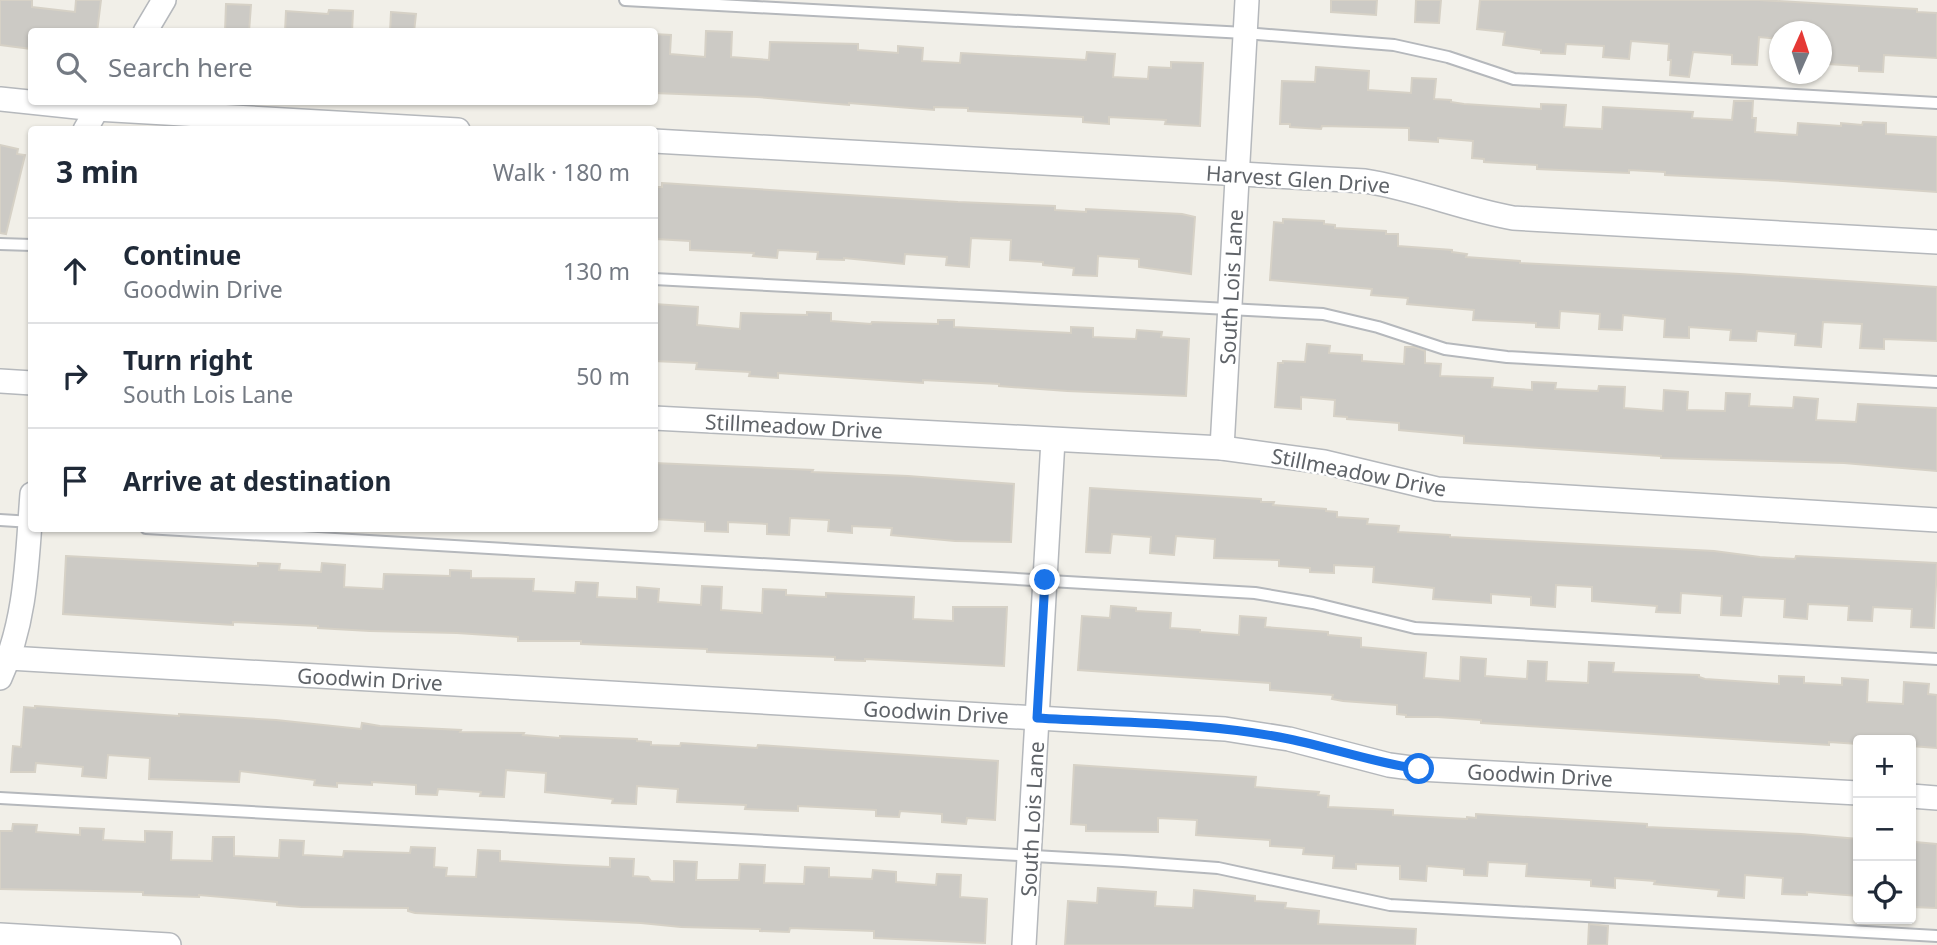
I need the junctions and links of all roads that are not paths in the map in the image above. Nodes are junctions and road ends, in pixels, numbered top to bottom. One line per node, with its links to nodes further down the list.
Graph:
1 (164, 0): 4 (street)
2 (625, 0): 5 (lane)
3 (1247, 0): 5 (street, South Lois Lane)
4 (147, 28)
5 (1245, 33): 8 (lane); 13 (street, South Lois Lane)
6 (0, 99): 7 (street)
7 (28, 101)
8 (1937, 103)
9 (99, 105): 10 (street); 11 (street)
10 (87, 126)
11 (401, 126)
12 (658, 141): 13 (street, Harvest Glen Drive)
13 (1238, 174): 14 (street, Harvest Glen Drive); 18 (street, South Lois Lane)
14 (1937, 243)
15 (0, 244): 16 (lane)
16 (28, 245)
17 (658, 279): 18 (lane)
18 (1230, 310): 20 (lane); 24 (street, South Lois Lane)
19 (0, 381): 21 (street)
20 (1937, 382)
21 (28, 383)
22 (658, 418): 23 (street, Stillmeadow Drive)
23 (1053, 440): 24 (street, Stillmeadow Drive); 30 (street, South Lois Lane)
24 (1222, 448): 26 (street, Stillmeadow Drive)
25 (0, 520): 27 (lane)
26 (1937, 520)
27 (28, 522)
28 (30, 532): 32 (street)
29 (215, 532): 30 (lane)
30 (1045, 580): 31 (lane); 33 (street, South Lois Lane)
31 (1937, 659)
32 (5, 668): 33 (street, Goodwin Drive)
33 (1037, 718): 34 (street, Goodwin Drive); 38 (street, South Lois Lane)
34 (1853, 793)
35 (1916, 796): 36 (street)
36 (1937, 798)
37 (0, 799): 38 (lane)
38 (1029, 857): 40 (lane); 42 (street, South Lois Lane)
39 (0, 935): 41 (street)
40 (1937, 936)
41 (169, 945)
42 (1024, 945)

